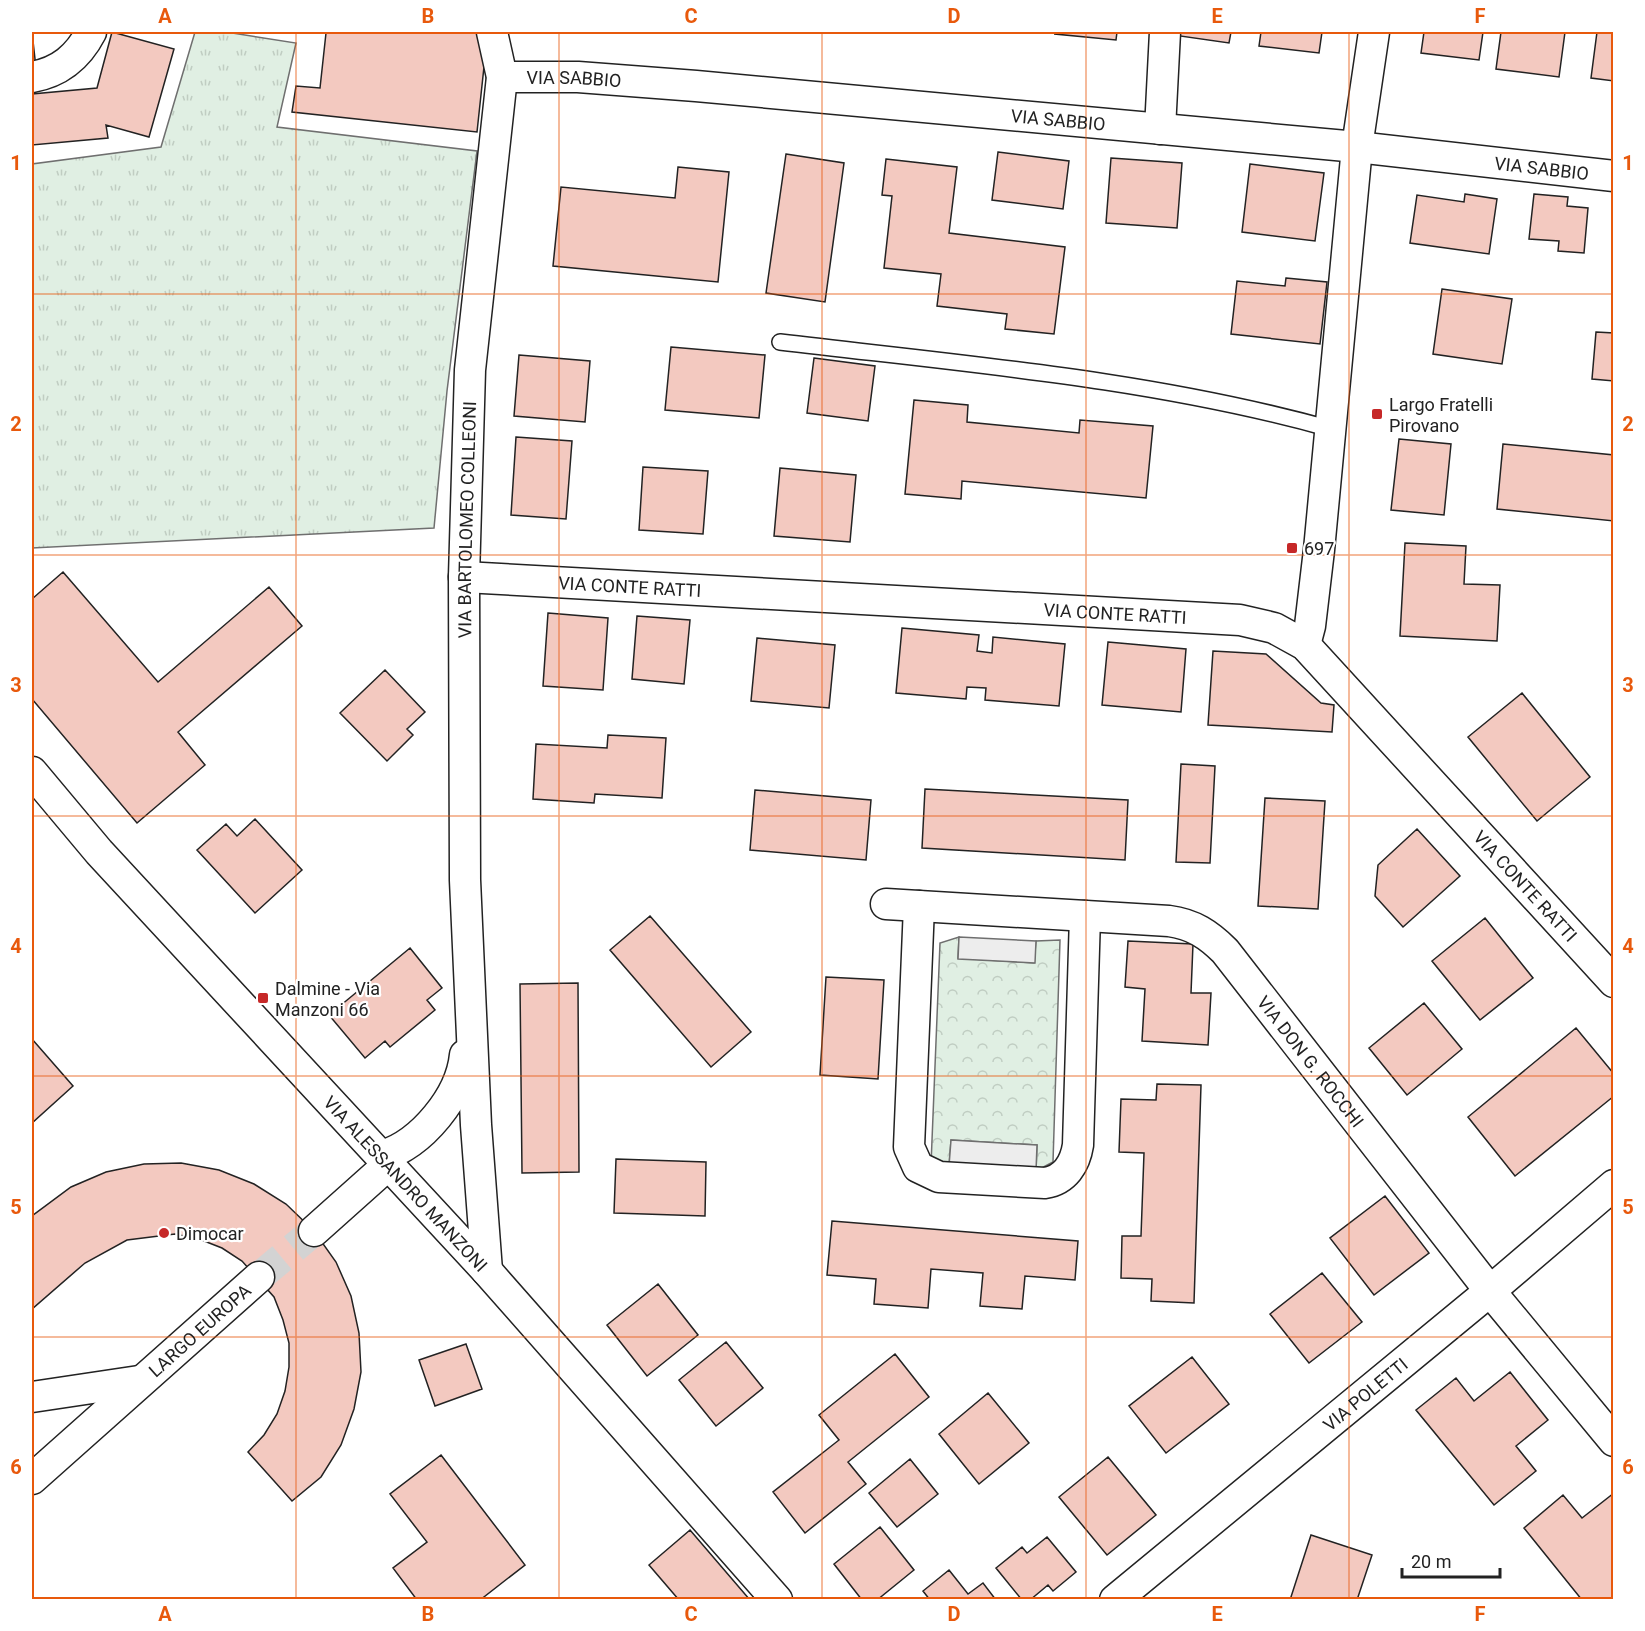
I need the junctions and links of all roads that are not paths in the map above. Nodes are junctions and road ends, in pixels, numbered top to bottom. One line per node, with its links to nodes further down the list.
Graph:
1 (91, 32): 6 (street)
2 (492, 32): 5 (street, VIA BARTOLOMEO COLLEONI)
3 (1164, 32): 7 (street)
4 (1374, 32): 8 (street)
5 (502, 77): 7 (street, VIA SABBIO); 12 (street, VIA BARTOLOMEO COLLEONI)
6 (32, 78)
7 (1160, 129): 8 (street, VIA SABBIO)
8 (1357, 147): 9 (street, VIA SABBIO); 11 (street)
9 (1614, 176)
10 (780, 342): 11 (lane)
11 (1331, 429): 13 (street)
12 (464, 577): 13 (street, VIA CONTE RATTI); 19 (street, VIA BARTOLOMEO COLLEONI)
13 (1305, 645): 18 (street, VIA CONTE RATTI)
14 (32, 772): 20 (street, VIA ALESSANDRO MANZONI)
15 (886, 904): 16 (street, VIA DON G. ROCCHI)
16 (919, 906): 17 (street, VIA DON G. ROCCHI); 17 (street)
17 (1085, 916): 25 (street, VIA DON G. ROCCHI)
18 (1614, 982)
19 (471, 1011): 20 (street, VIA BARTOLOMEO COLLEONI); 23 (street, VIA BARTOLOMEO COLLEONI)
20 (386, 1160): 22 (street); 23 (street, VIA ALESSANDRO MANZONI)
21 (1614, 1185): 25 (street, VIA POLETTI)
22 (314, 1231)
23 (487, 1271): 30 (street, VIA ALESSANDRO MANZONI)
24 (259, 1278): 26 (street, LARGO EUROPA)
25 (1490, 1291): 28 (street, VIA DON G. ROCCHI); 31 (street, VIA POLETTI)
26 (139, 1382): 27 (street, LARGO EUROPA); 29 (street, LARGO EUROPA)
27 (32, 1397)
28 (1614, 1441)
29 (32, 1479)
30 (777, 1599)
31 (1115, 1599)

